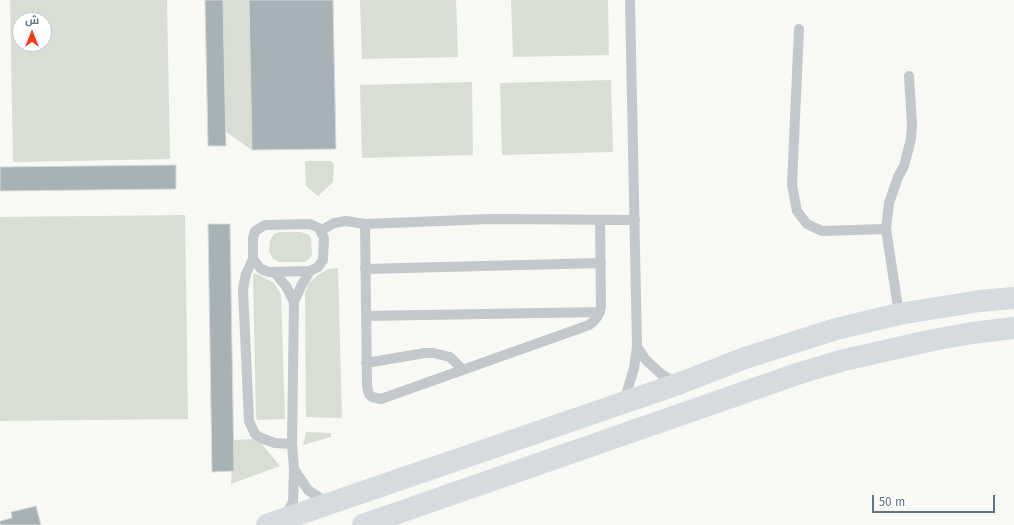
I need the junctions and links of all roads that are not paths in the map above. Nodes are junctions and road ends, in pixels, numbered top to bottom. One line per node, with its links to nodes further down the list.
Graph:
1 (630, 0): 5 (lane)
2 (799, 29): 7 (lane)
3 (908, 76): 7 (lane)
4 (600, 220): 5 (lane); 6 (lane); 10 (lane)
5 (634, 220): 20 (lane)
6 (364, 224): 8 (lane); 11 (lane)
7 (886, 229): 17 (lane)
8 (322, 230): 9 (lane); 12 (lane)
9 (253, 259): 13 (lane); 25 (lane)
10 (600, 263): 11 (lane); 16 (lane)
11 (365, 269): 18 (lane)
12 (310, 271): 13 (lane); 15 (lane)
13 (274, 272): 15 (lane)
14 (1014, 298): 17 (main road)
15 (294, 302): 25 (lane)
16 (600, 312): 18 (lane); 22 (lane)
17 (899, 314): 23 (main road)
18 (366, 316): 21 (lane)
19 (1014, 328): 29 (main road)
20 (637, 347): 23 (lane); 24 (lane)
21 (366, 363): 22 (lane); 22 (lane)
22 (462, 370)
23 (678, 384): 24 (main road)
24 (624, 402): 27 (main road)
25 (292, 444): 26 (lane)
26 (294, 469): 27 (lane); 28 (lane)
27 (328, 504): 28 (main road)
28 (275, 522)
29 (363, 525)

